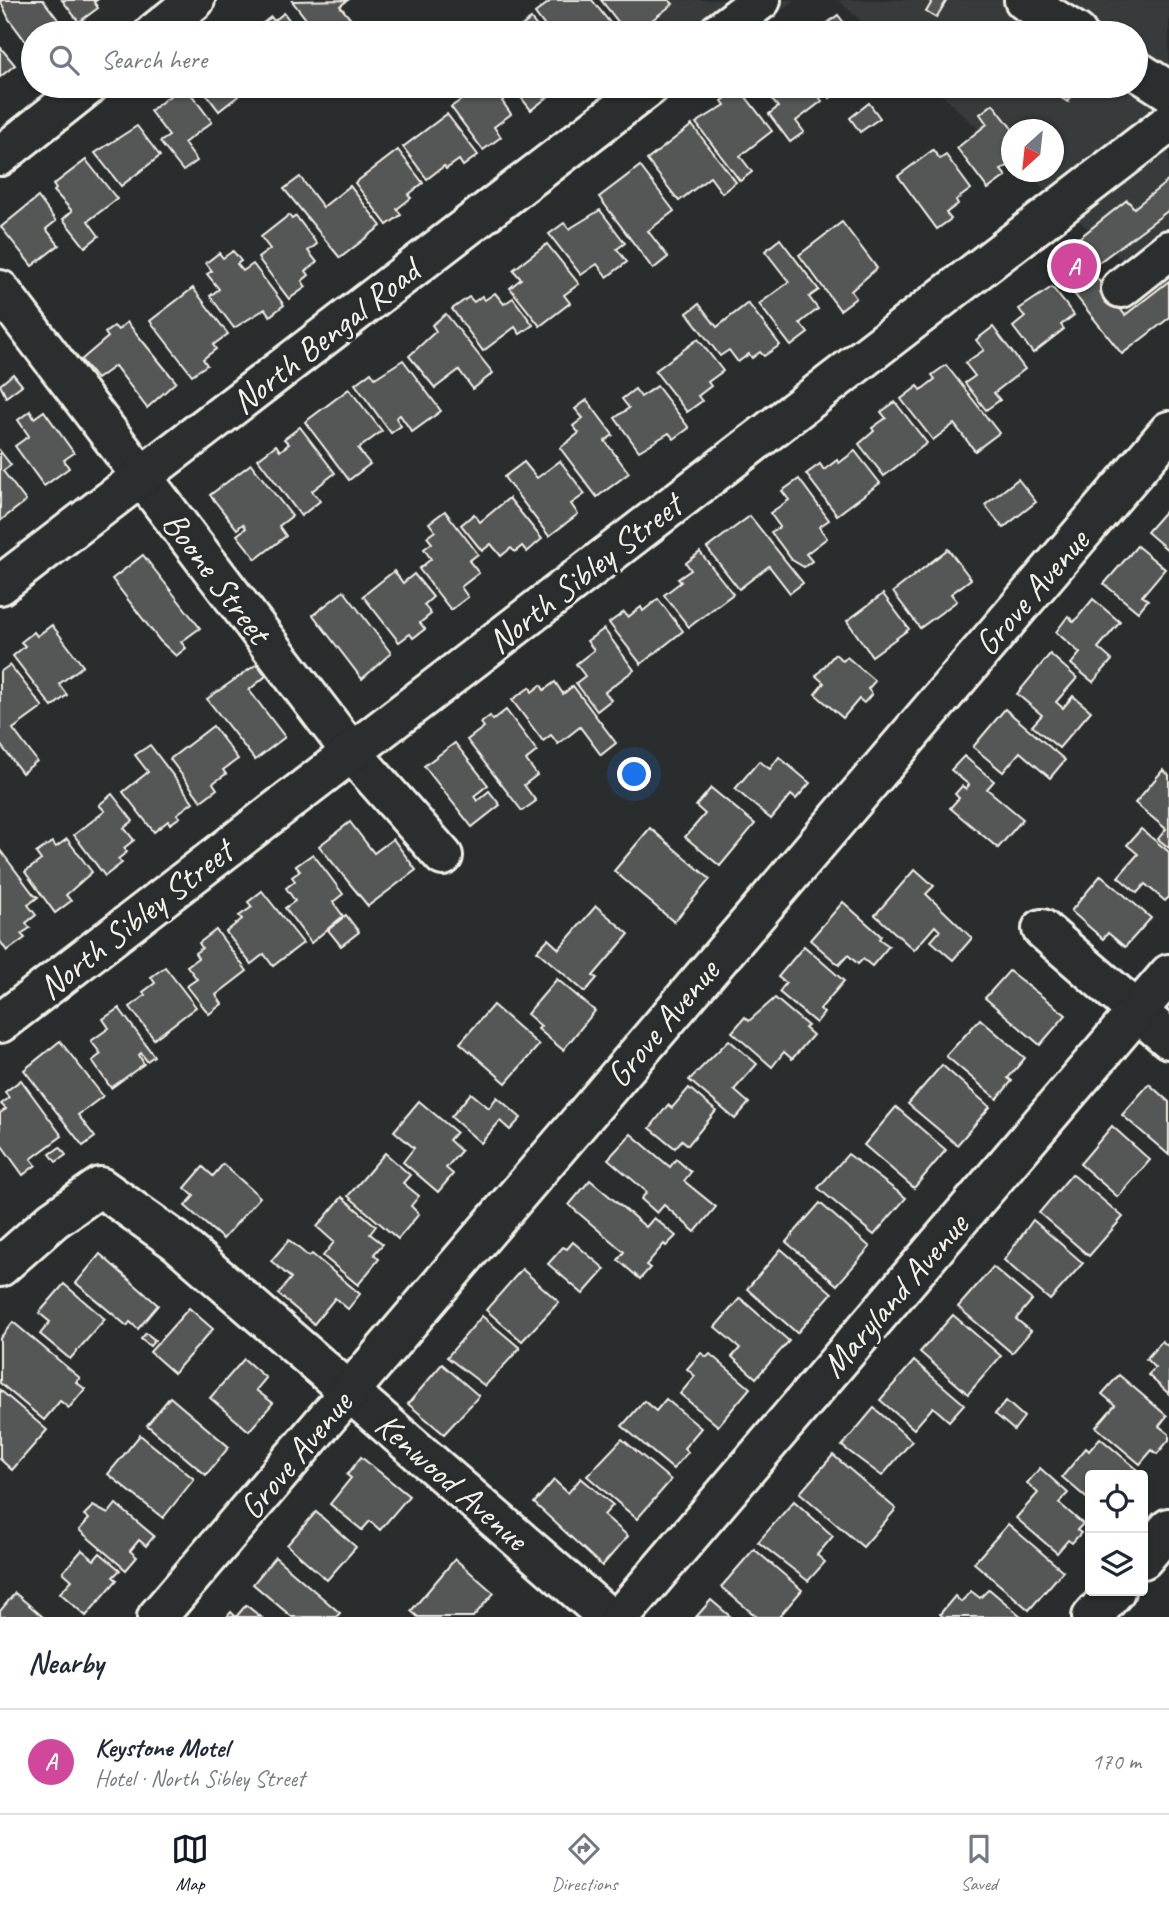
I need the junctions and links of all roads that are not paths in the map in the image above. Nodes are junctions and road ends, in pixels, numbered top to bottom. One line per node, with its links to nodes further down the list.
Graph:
1 (195, 0): 4 (street)
2 (761, 0): 5 (street)
3 (1024, 0): 6 (street)
4 (169, 21)
5 (734, 21)
6 (1058, 21)
7 (1148, 78): 8 (street)
8 (1169, 91)
9 (73, 98): 12 (street)
10 (634, 98): 17 (street, North Bengal Road)
11 (1169, 123): 19 (street, North Sibley Street)
12 (0, 156)
13 (1169, 250): 14 (street)
14 (1121, 288)
15 (0, 290): 17 (street, Boone Street)
16 (1169, 430): 27 (street, Grove Avenue)
17 (142, 477): 18 (street, North Bengal Road); 19 (street, Boone Street)
18 (0, 585)
19 (351, 752): 20 (street, Boone Street); 24 (street, North Sibley Street)
20 (443, 856)
21 (1042, 929): 23 (street)
22 (1169, 974): 23 (street, Maryland Avenue)
23 (1136, 1012): 25 (street); 33 (street, Maryland Avenue)
24 (0, 1023)
25 (1169, 1039)
26 (0, 1267): 27 (street, Kenwood Avenue)
27 (349, 1392): 31 (street, Grove Avenue); 32 (street, Kenwood Avenue)
28 (1169, 1528): 29 (street)
29 (1148, 1553)
30 (1111, 1596): 34 (street)
31 (157, 1617)
32 (608, 1617)
33 (620, 1617)
34 (1092, 1617)

